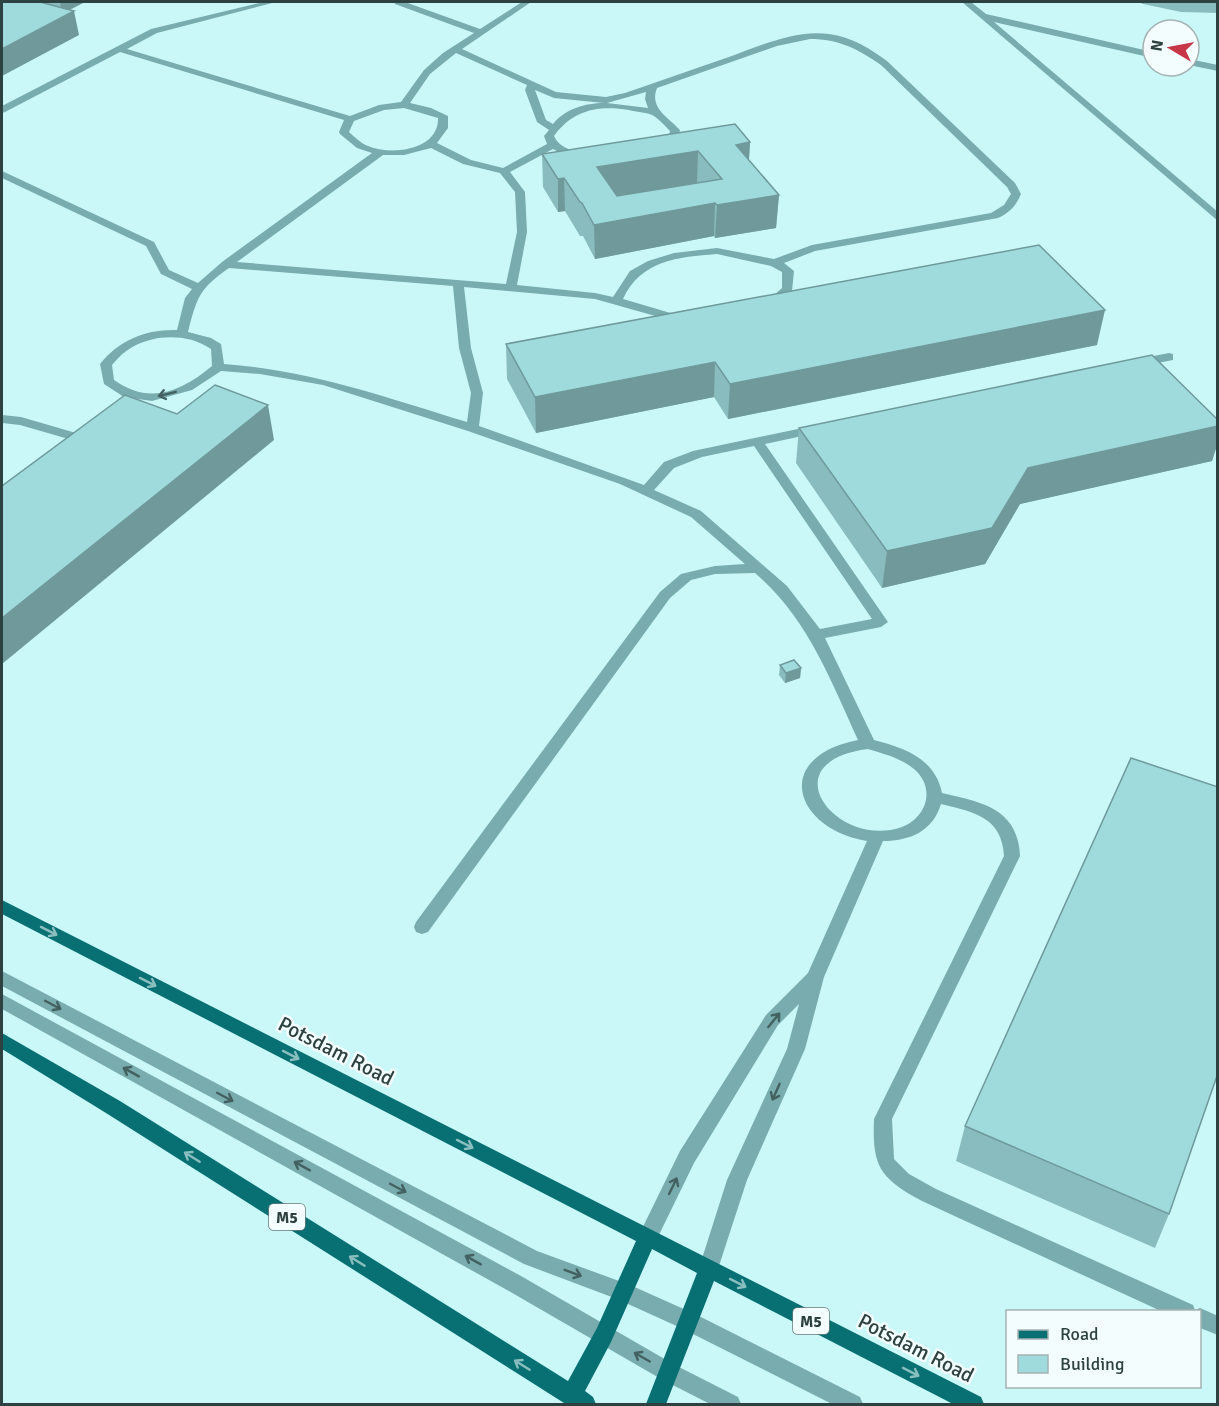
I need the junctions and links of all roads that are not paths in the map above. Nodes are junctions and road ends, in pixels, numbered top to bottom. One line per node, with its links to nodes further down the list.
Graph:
1 (272, 2): 7 (lane)
2 (398, 2): 6 (lane)
3 (527, 2): 6 (lane)
4 (966, 2): 5 (lane)
5 (983, 16): 9 (lane); 27 (lane)
6 (480, 32): 8 (lane)
7 (118, 49): 16 (lane); 18 (lane)
8 (455, 49): 12 (lane); 15 (lane)
9 (1141, 52)
10 (1201, 64): 11 (lane)
11 (1218, 68)
12 (532, 85): 14 (lane); 19 (lane)
13 (652, 86): 14 (lane); 17 (lane); 28 (lane)
14 (602, 102): 17 (lane); 19 (lane)
15 (404, 105): 18 (lane); 20 (lane)
16 (2, 110)
17 (657, 113): 22 (lane)
18 (350, 119): 23 (lane)
19 (553, 128): 21 (lane)
20 (431, 144): 23 (lane); 25 (lane)
21 (553, 145): 24 (lane); 25 (lane)
22 (649, 151)
23 (381, 152): 29 (lane)
24 (591, 157)
25 (504, 171): 32 (lane)
26 (2, 174): 31 (lane)
27 (1218, 218)
28 (775, 263): 33 (lane); 33 (lane)
29 (226, 264): 30 (lane); 31 (lane)
30 (458, 284): 32 (lane); 40 (lane)
31 (199, 288): 34 (lane)
32 (511, 288): 33 (lane)
33 (617, 301)
34 (182, 333): 37 (lane); 37 (lane, one-way to 34)
35 (1169, 357): 36 (lane)
36 (1124, 366)
37 (218, 367): 40 (lane)
38 (2, 419): 42 (lane)
39 (826, 427): 41 (lane)
40 (472, 428): 43 (lane)
41 (757, 441): 43 (lane); 45 (lane)
42 (54, 449)
43 (646, 491): 44 (lane)
44 (758, 568): 45 (lane); 50 (lane)
45 (816, 635): 46 (lane)
46 (868, 744): 47 (lane); 48 (lane)
47 (936, 797): 48 (lane); 58 (lane)
48 (877, 836): 51 (lane)
49 (2, 907): 55 (main road, Potsdam Road / M5, one-way to 55)
50 (422, 927)
51 (815, 977): 55 (lane, one-way to 51); 56 (lane, one-way to 56)
52 (2, 978): 57 (lane, one-way to 57)
53 (2, 1001): 62 (lane, one-way to 53)
54 (2, 1040): 64 (main road, M5, one-way to 54)
55 (647, 1239): 56 (main road, Potsdam Road / M5); 57 (main road)
56 (709, 1268): 60 (main road); 68 (main road, Potsdam Road / M5, one-way to 68)
57 (623, 1292): 60 (lane); 62 (main road)
58 (1184, 1310)
59 (1201, 1318): 61 (lane)
60 (688, 1321): 63 (main road); 67 (lane)
61 (1218, 1326)
62 (604, 1335): 63 (lane, one-way to 62); 64 (main road)
63 (668, 1372): 65 (main road); 66 (lane)
64 (575, 1402)
65 (656, 1404)
66 (731, 1404)
67 (854, 1404)
68 (974, 1404)

